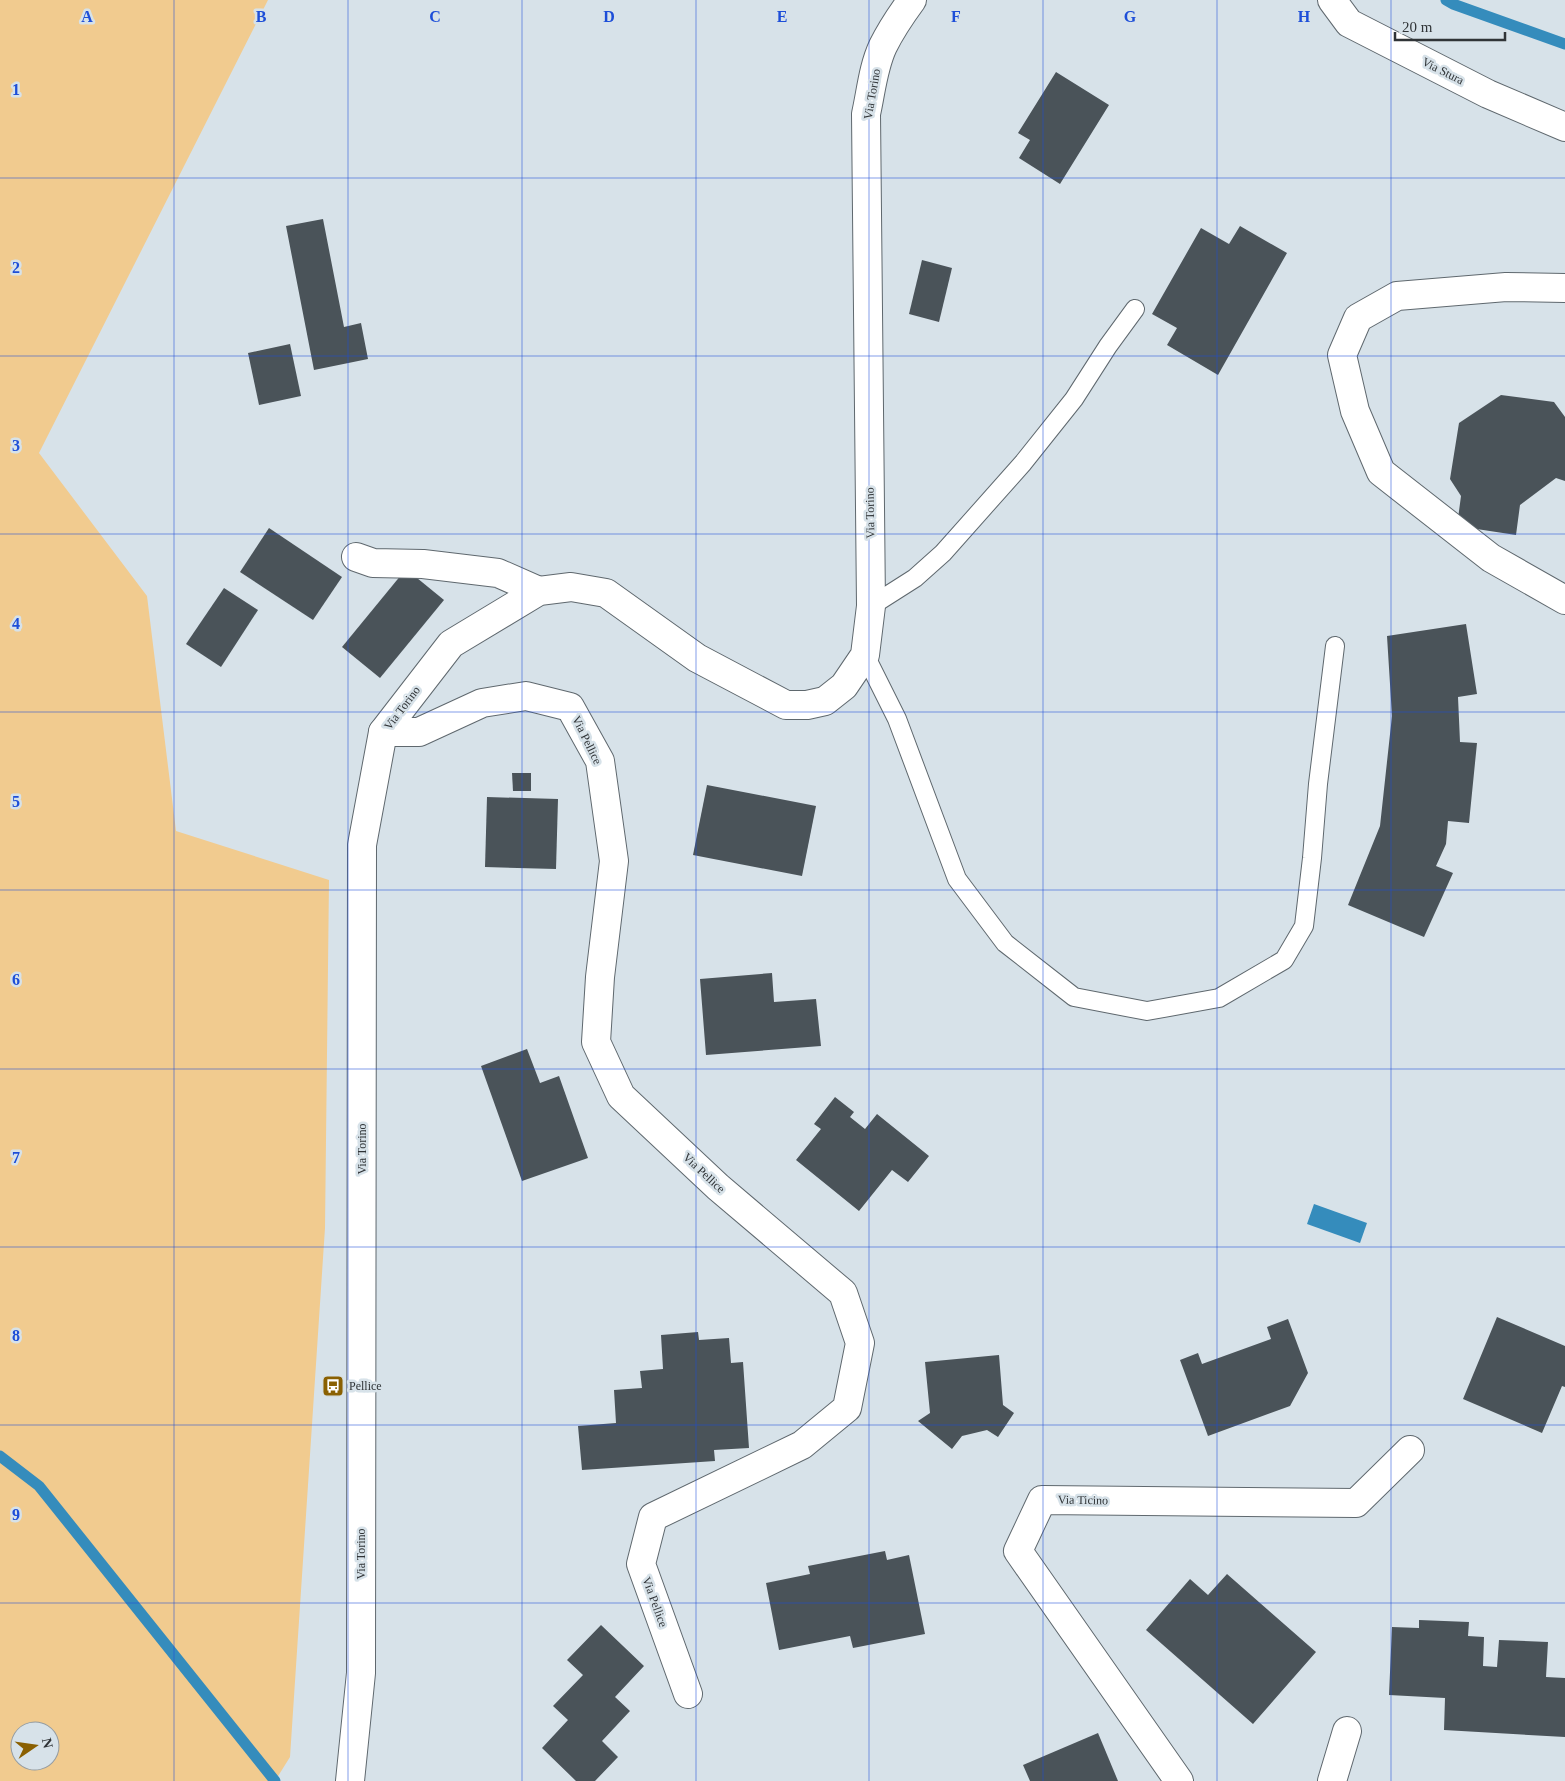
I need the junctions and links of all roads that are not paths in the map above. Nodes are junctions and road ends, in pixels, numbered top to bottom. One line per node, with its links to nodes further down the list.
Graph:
1 (912, 0): 9 (street, Via Torino)
2 (1332, 0): 3 (street, Via Stura)
3 (1565, 127)
4 (1565, 288): 8 (street)
5 (1135, 309): 9 (lane)
6 (356, 557): 7 (street)
7 (539, 591): 11 (street, Via Torino); 12 (street, Via Torino)
8 (1565, 600)
9 (871, 606): 11 (street, Via Torino)
10 (1335, 646): 11 (lane)
11 (865, 655)
12 (383, 732): 14 (street, Via Pellice); 16 (street, Via Torino)
13 (1410, 1450): 17 (street, Via Ticino)
14 (688, 1694)
15 (1348, 1731): 18 (street)
16 (350, 1781)
17 (1179, 1781)
18 (1332, 1781)

